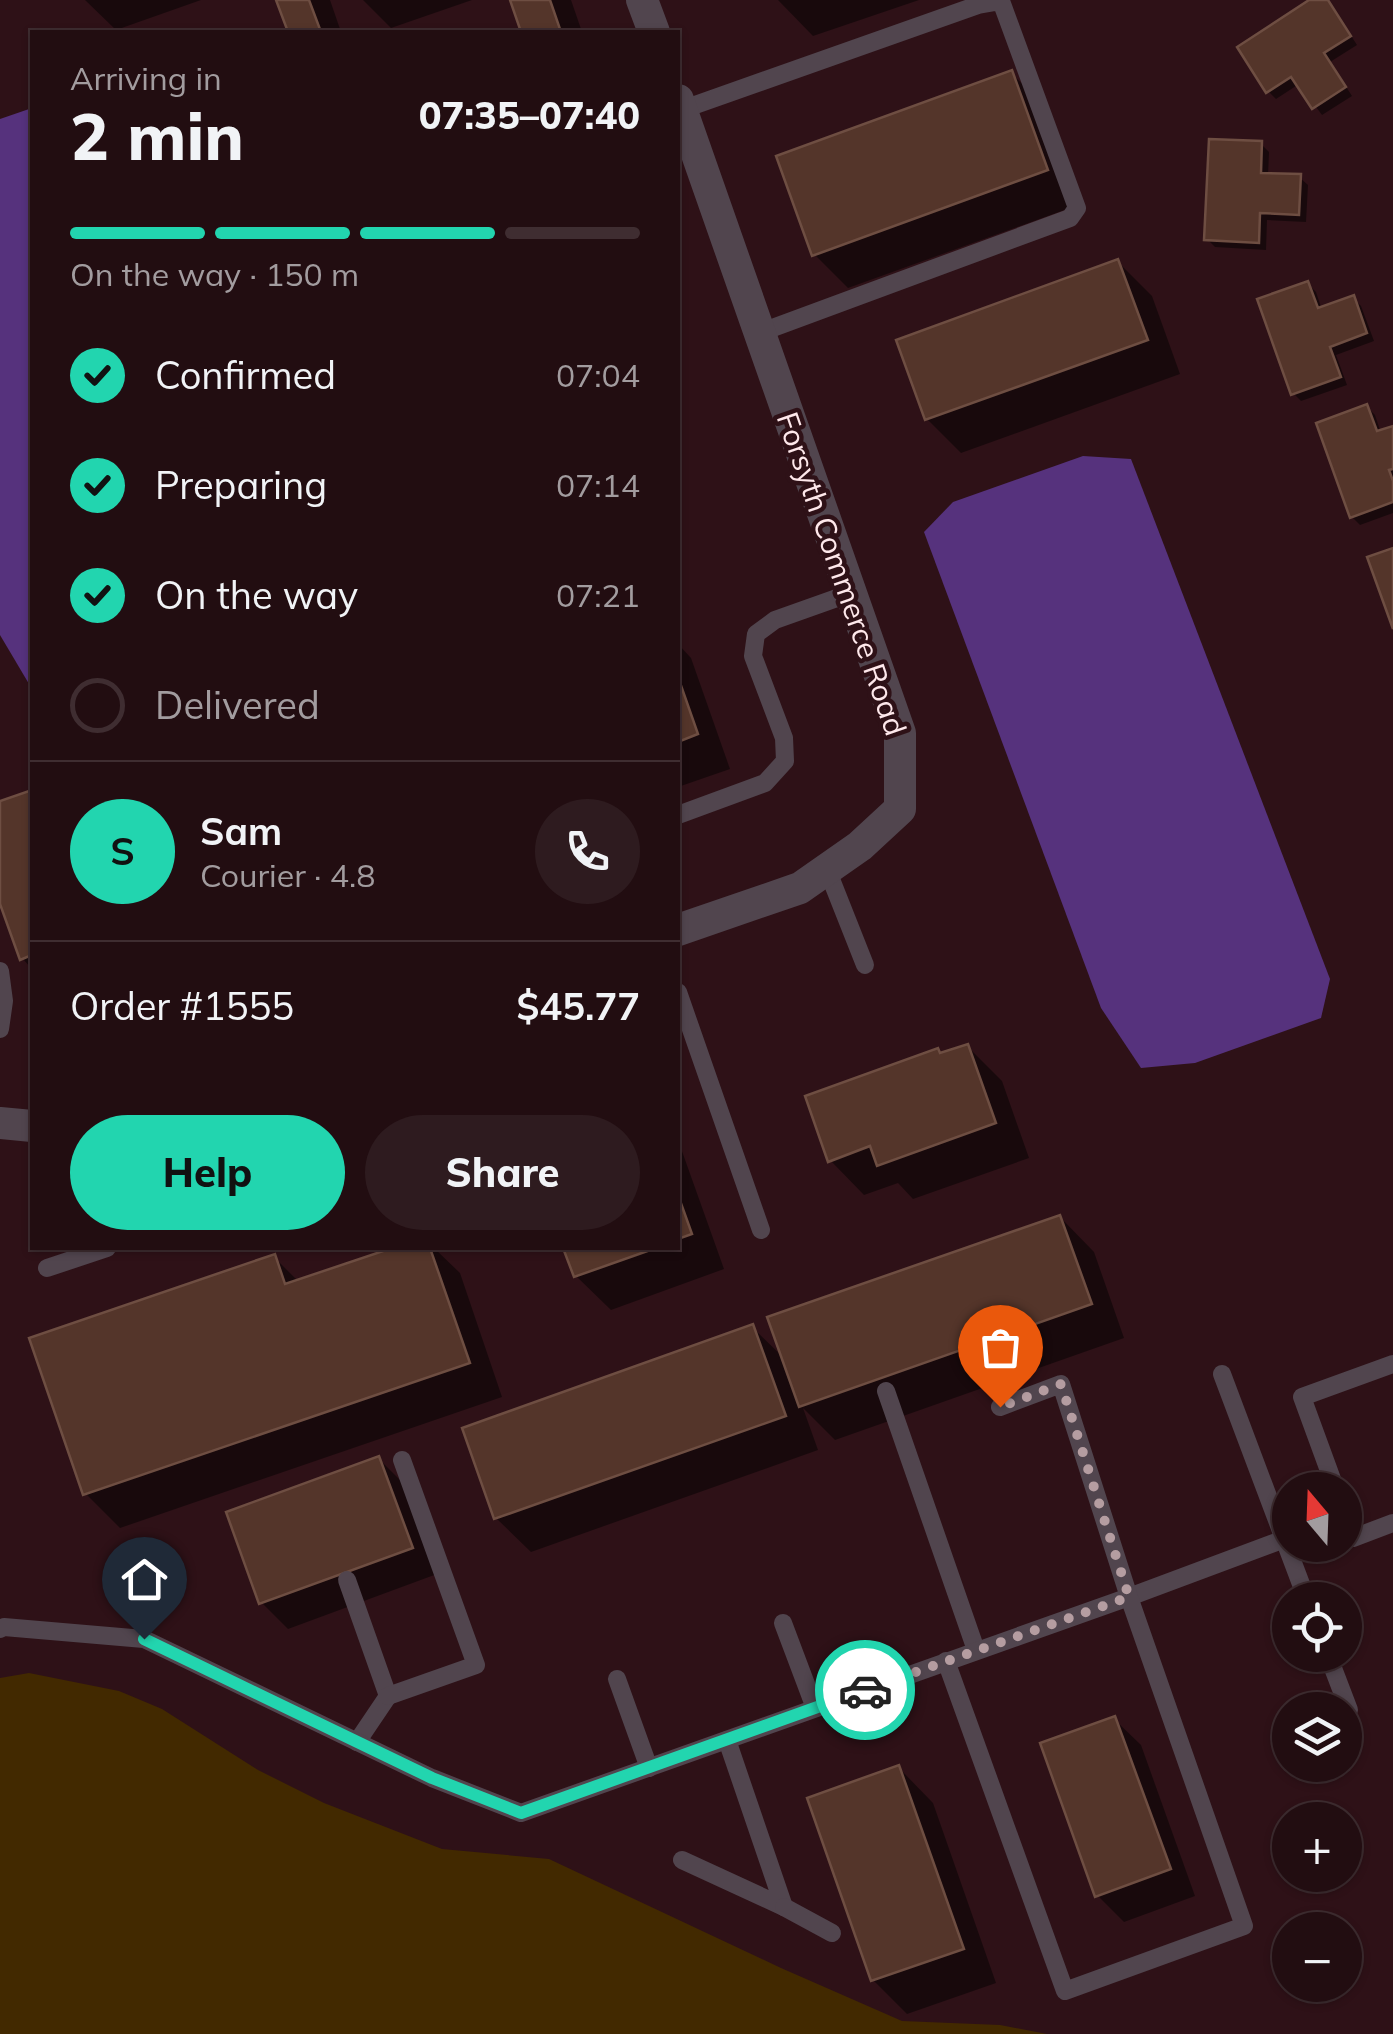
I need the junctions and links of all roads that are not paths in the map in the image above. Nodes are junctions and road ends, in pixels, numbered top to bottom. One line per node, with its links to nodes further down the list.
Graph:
1 (642, 0): 3 (street)
2 (1001, 1): 4 (lane); 6 (lane)
3 (653, 30)
4 (680, 105)
5 (680, 108): 6 (street, Forsyth Commerce Road)
6 (759, 332): 7 (street, Forsyth Commerce Road)
7 (850, 593): 8 (lane); 9 (street, Forsyth Commerce Road)
8 (680, 815)
9 (827, 869): 10 (street, Forsyth Commerce Road); 11 (lane)
10 (680, 929)
11 (865, 964)
12 (0, 972): 14 (lane)
13 (680, 998): 17 (lane)
14 (0, 1029)
15 (0, 1124): 16 (street)
16 (30, 1126)
17 (761, 1230)
18 (102, 1250): 19 (lane)
19 (47, 1268)
20 (1393, 1364): 25 (lane)
21 (1222, 1374): 26 (lane)
22 (886, 1390): 34 (lane)
23 (1000, 1407): 31 (lane)
24 (402, 1460): 37 (lane)
25 (1329, 1472)
26 (1272, 1500)
27 (1393, 1523): 28 (lane)
28 (1362, 1535)
29 (1272, 1544): 31 (lane)
30 (347, 1580): 37 (lane)
31 (1129, 1597): 34 (lane); 35 (lane)
32 (783, 1623): 38 (lane)
33 (0, 1628): 40 (lane)
34 (976, 1650): 35 (lane)
35 (946, 1661): 38 (lane)
36 (617, 1679): 41 (lane)
37 (388, 1696): 40 (lane)
38 (816, 1708): 39 (lane)
39 (727, 1740): 41 (lane); 43 (lane)
40 (356, 1742): 41 (lane)
41 (649, 1768)
42 (682, 1860): 43 (lane)
43 (784, 1906): 44 (lane)
44 (832, 1933)

